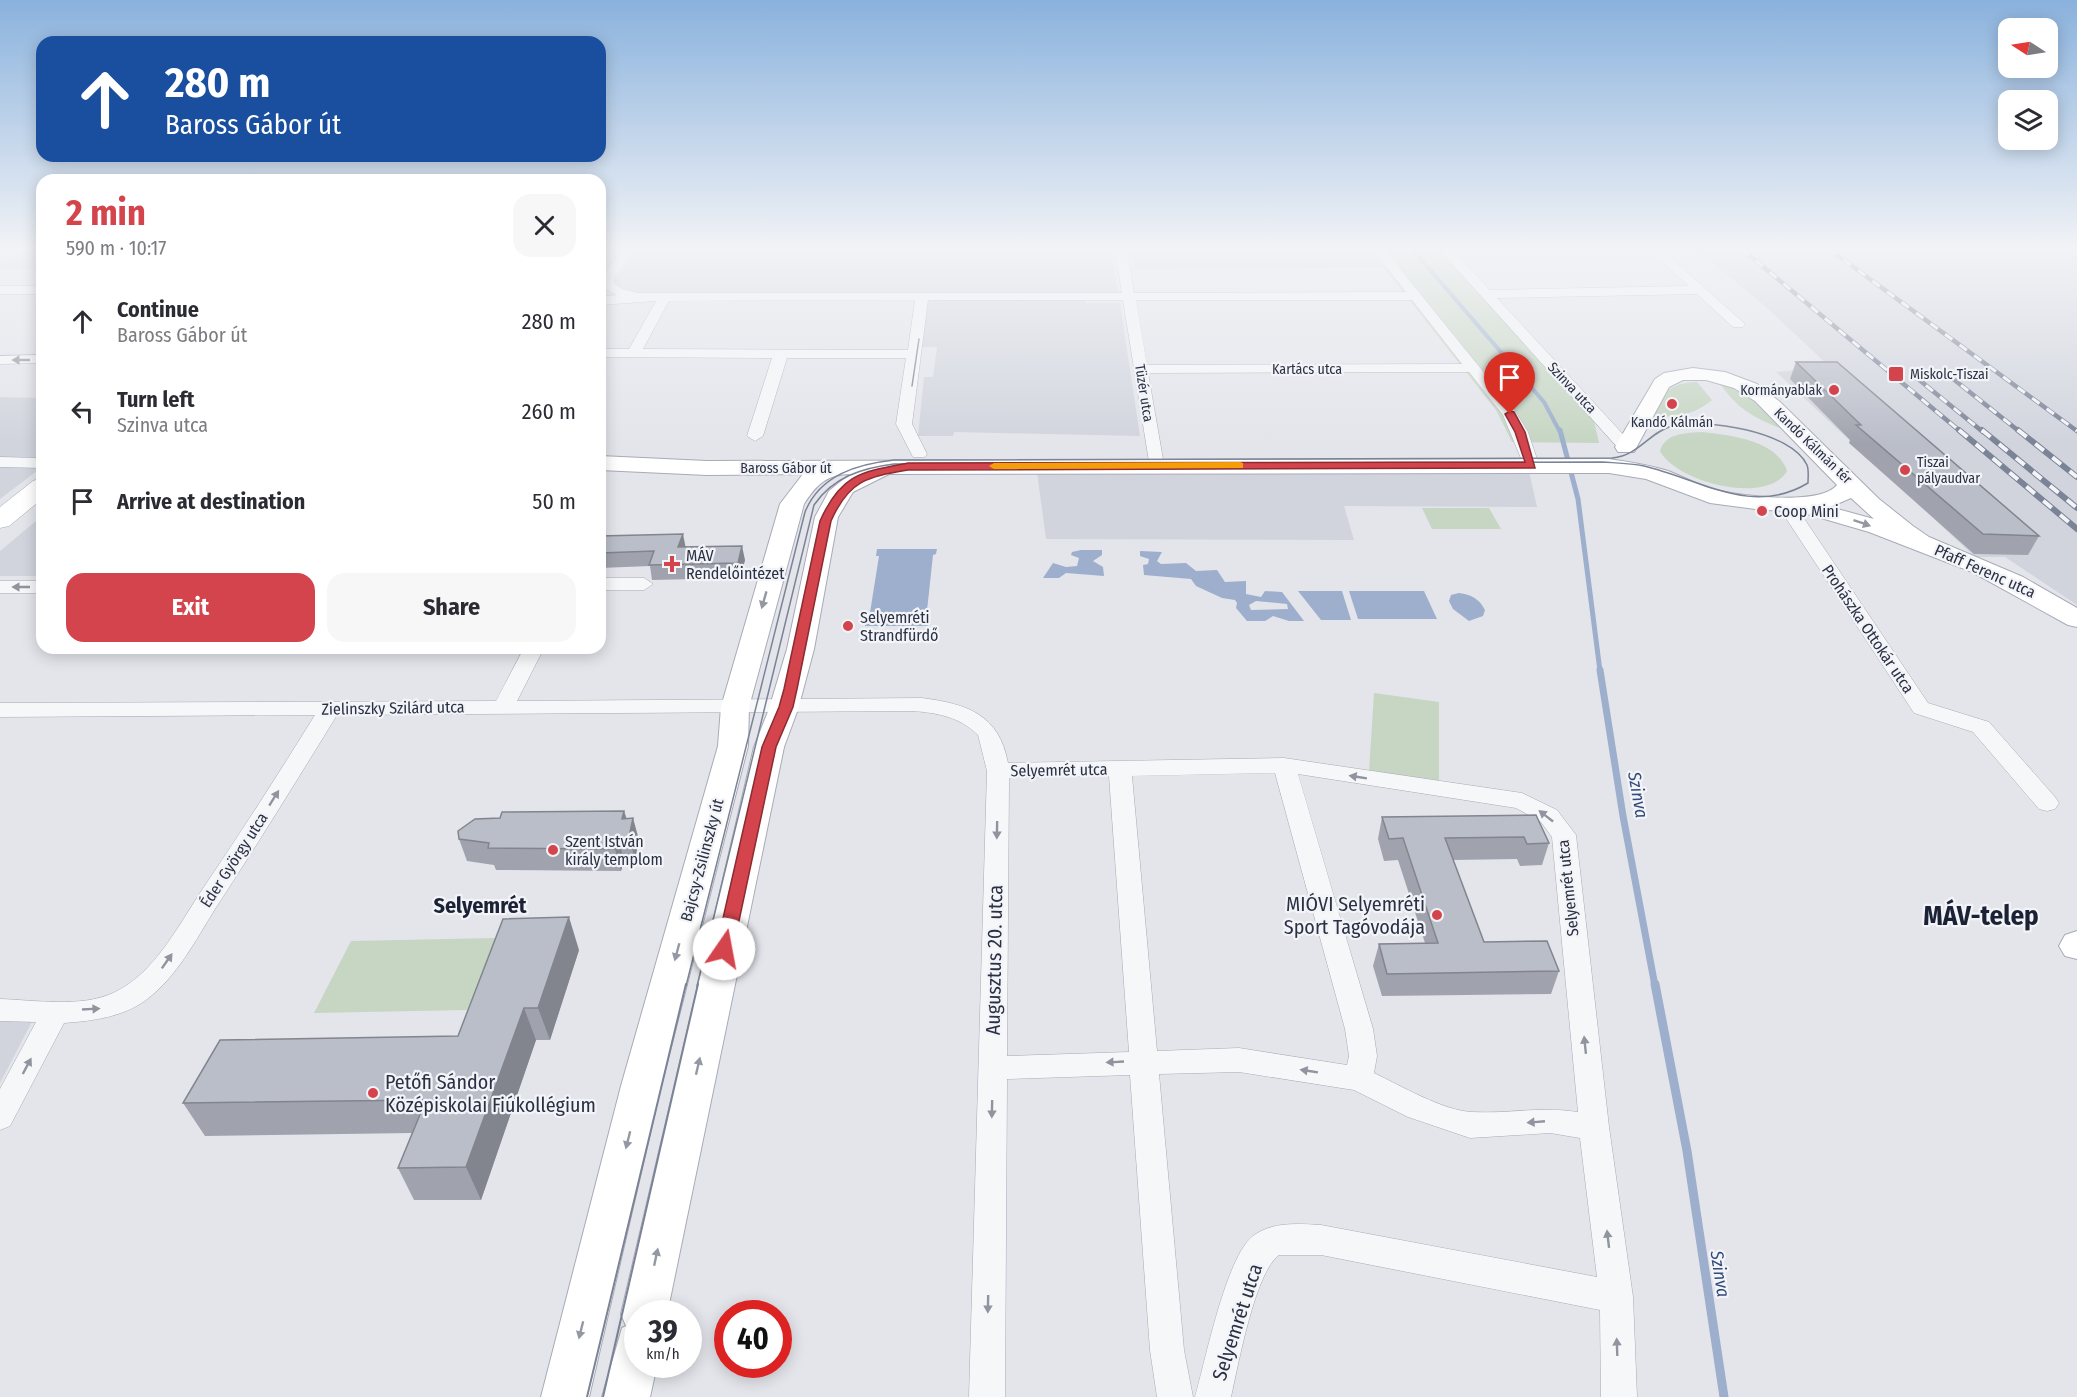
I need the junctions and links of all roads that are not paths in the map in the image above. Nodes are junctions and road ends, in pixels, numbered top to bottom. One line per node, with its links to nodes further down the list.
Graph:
1 (656, 314): 10 (street)
2 (919, 314): 11 (street)
3 (1132, 314): 15 (street, Tüzér utca)
4 (1431, 314): 14 (street)
5 (1505, 314): 17 (street, Szinva utca)
6 (1727, 314): 7 (street)
7 (1738, 324)
8 (606, 353): 10 (street)
9 (782, 353): 10 (street); 11 (street); 16 (street)
10 (634, 354)
11 (913, 354): 21 (street)
12 (36, 359): 13 (street, one-way to 13)
13 (0, 360)
14 (1474, 368): 15 (street, Kartács utca); 23 (street)
15 (1141, 369): 22 (street, Tüzér utca)
16 (755, 436)
17 (1626, 447): 20 (street, Baross Gábor út); 30 (street); 31 (street, Kandó Kálmán tér)
18 (889, 454): 19 (street, Baross Gábor út); 21 (street, Baross Gábor út); 29 (street)
19 (763, 457): 26 (street, Baross Gábor út); 29 (street)
20 (1605, 459): 23 (street, Baross Gábor út); 30 (street, Baross Gábor út)
21 (914, 460): 22 (street, Baross Gábor út); 29 (street, Baross Gábor út); 36 (street)
22 (1155, 460): 23 (street, Baross Gábor út)
23 (1529, 460)
24 (0, 462): 25 (street)
25 (36, 463)
26 (606, 463)
27 (606, 463): 28 (street, Baross Gábor út)
28 (713, 468): 29 (street, Baross Gábor út); 34 (street)
29 (816, 470): 34 (street, Bajcsy-Zsilinszky út); 36 (street)
30 (1655, 475): 33 (street)
31 (1844, 476): 33 (street); 37 (street, Kandó Kálmán tér)
32 (36, 493): 35 (main road)
33 (1785, 503): 37 (street, one-way to 37); 52 (street, Prohászka Ottokár utca)
34 (792, 504): 45 (street, Bajcsy-Zsilinszky út, one-way to 45)
35 (0, 520)
36 (825, 521): 46 (street)
37 (1922, 543): 42 (street, Pfaff Ferenc utca)
38 (606, 584): 39 (street)
39 (644, 584)
40 (0, 587): 41 (street, one-way to 40)
41 (36, 587)
42 (2077, 619)
43 (531, 654): 44 (street)
44 (504, 706): 45 (street, Zielinszky Szilárd utca); 47 (street, Zielinszky Szilárd utca)
45 (735, 707): 46 (street, Zielinszky Szilárd utca); 63 (street, Bajcsy-Zsilinszky út, one-way to 63)
46 (786, 707): 51 (street, Augusztus 20. utca); 61 (street, one-way to 46)
47 (330, 709): 48 (street, Zielinszky Szilárd utca); 54 (street, Éder György utca, one-way to 47)
48 (0, 710)
49 (1284, 765): 50 (street, Selyemrét utca); 57 (street); 59 (street, Selyemrét utca, one-way to 49)
50 (1120, 768): 51 (street, Selyemrét utca); 55 (street, Selyemrét utca)
51 (998, 771): 56 (street, Augusztus 20. utca, one-way to 56)
52 (2047, 803)
53 (0, 1010): 54 (street)
54 (56, 1011): 58 (street, one-way to 54)
55 (1145, 1061): 56 (street, one-way to 56); 57 (street, one-way to 55); 66 (street, Selyemrét utca)
56 (992, 1068): 65 (street, Augusztus 20. utca, one-way to 65)
57 (1358, 1078): 59 (street, one-way to 57)
58 (0, 1118)
59 (1594, 1127): 60 (street, Selyemrét utca, one-way to 59)
60 (1616, 1297): 67 (street, Selyemrét utca); 68 (street, Selyemrét utca, one-way to 60)
61 (647, 1300)
62 (630, 1378): 64 (street)
63 (565, 1397)
64 (626, 1397)
65 (987, 1397)
66 (1175, 1397)
67 (1213, 1397)
68 (1619, 1397)

